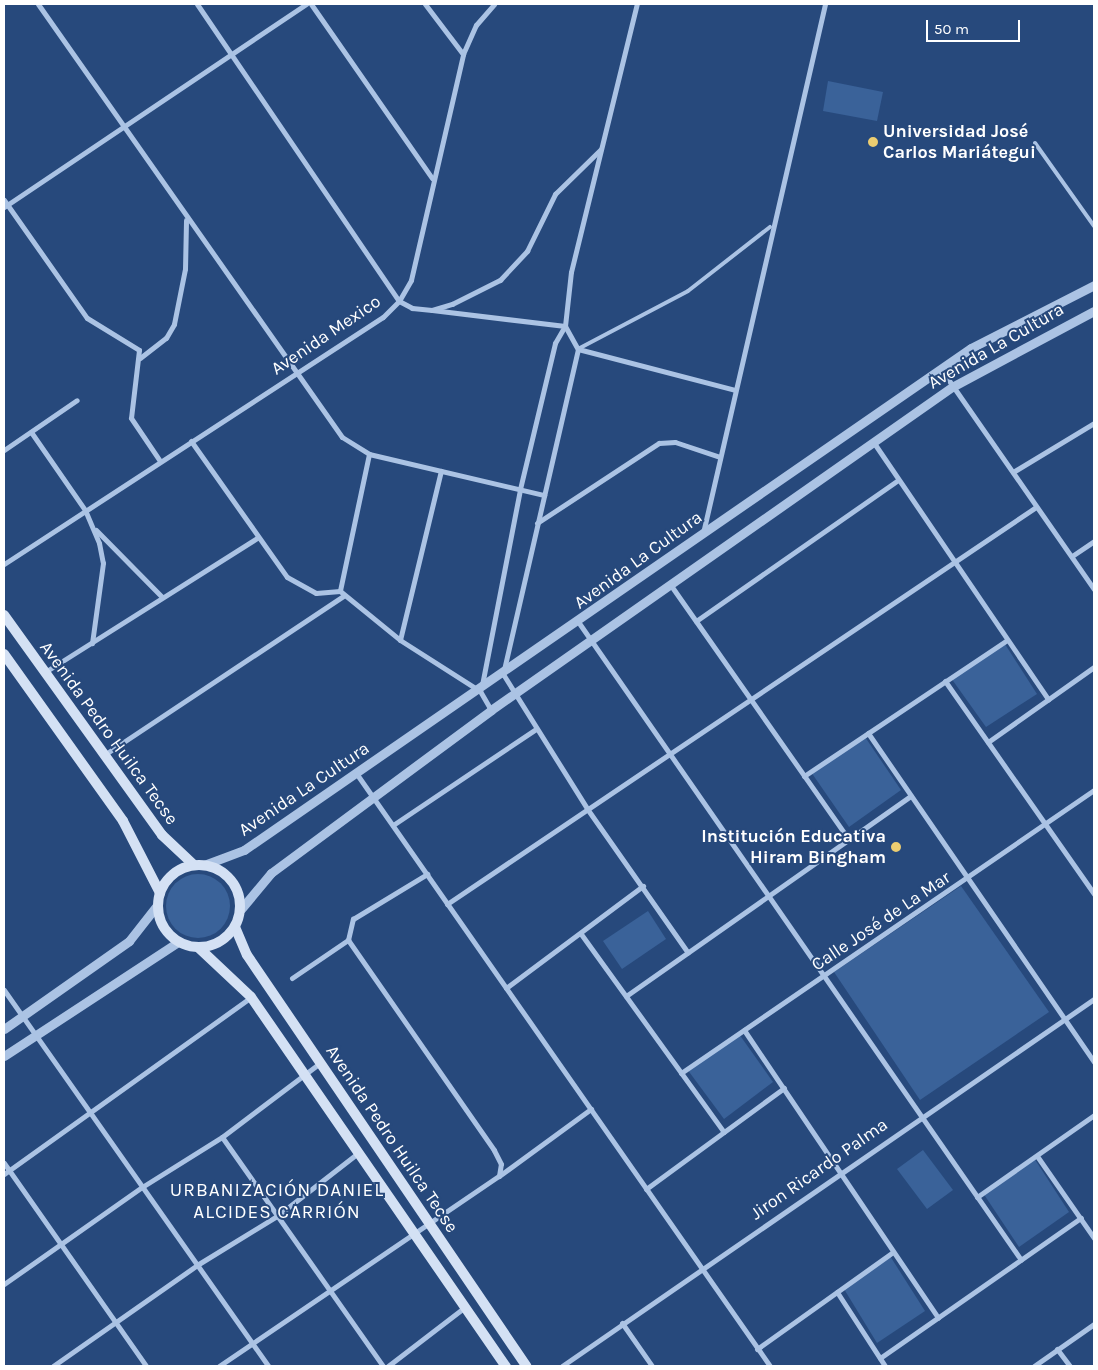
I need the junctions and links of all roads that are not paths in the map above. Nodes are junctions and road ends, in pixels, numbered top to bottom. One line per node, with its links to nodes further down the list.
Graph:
1 (38, 4): 11 (street)
2 (197, 4): 10 (street)
3 (306, 4): 10 (street)
4 (311, 4): 14 (street)
5 (425, 4): 9 (street)
6 (494, 4): 9 (street, Avenida Mexico)
7 (637, 4): 13 (street)
8 (825, 4): 18 (street)
9 (463, 54): 14 (street, Avenida Mexico)
10 (232, 55): 11 (street); 20 (street)
11 (122, 128): 15 (street); 16 (street)
12 (1034, 143): 17 (lane)
13 (602, 148): 21 (street); 23 (street)
14 (432, 178): 20 (street, Avenida Mexico)
15 (5, 204): 25 (street)
16 (186, 220): 25 (street); 27 (street)
17 (1094, 226)
18 (770, 227): 24 (lane); 29 (street)
19 (1094, 285): 26 (street, Avenida La Cultura)
20 (399, 301): 21 (street); 27 (street, Avenida Mexico)
21 (432, 310): 23 (street)
22 (1094, 311): 28 (street, Avenida La Cultura)
23 (565, 326): 24 (street); 43 (street)
24 (578, 349): 29 (street); 44 (street)
25 (140, 358): 39 (street)
26 (941, 368): 28 (street); 49 (street, Avenida La Cultura)
27 (293, 373): 33 (street, Avenida Mexico); 37 (street)
28 (952, 387): 35 (street, Avenida La Cultura); 41 (street)
29 (735, 390): 38 (street)
30 (77, 400): 32 (street)
31 (1094, 422): 41 (street)
32 (31, 432): 36 (street); 46 (street)
33 (190, 440): 39 (street, Avenida Mexico); 50 (street)
34 (4, 442): 36 (street)
35 (874, 443): 42 (street); 55 (street, Avenida La Cultura)
36 (5, 449)
37 (369, 454): 40 (street); 57 (street)
38 (720, 457): 47 (street); 49 (street)
39 (160, 461): 46 (street, Avenida Mexico)
40 (441, 471): 43 (street); 62 (street)
41 (1014, 472): 45 (street)
42 (898, 480): 54 (street); 61 (street)
43 (520, 489): 44 (street); 71 (street)
44 (544, 495): 47 (street)
45 (1036, 508): 52 (street); 54 (street)
46 (85, 510): 48 (street); 53 (street, Avenida Mexico)
47 (537, 523): 69 (street)
48 (94, 528): 58 (street); 65 (street)
49 (703, 534): 60 (street, Avenida La Cultura)
50 (257, 538): 57 (street); 58 (street)
51 (1094, 541): 52 (street)
52 (1072, 556): 56 (street)
53 (4, 564)
54 (954, 565): 63 (street); 73 (street)
55 (672, 587): 61 (street); 64 (street, Avenida La Cultura)
56 (1094, 588)
57 (342, 593): 62 (street); 80 (street)
58 (161, 596): 65 (street)
59 (4, 615): 68 (main road, Avenida Pedro Huilca Tecse)
60 (579, 622): 64 (street); 69 (street, Avenida La Cultura)
61 (696, 622): 73 (street)
62 (400, 640): 71 (street)
63 (1007, 640): 70 (street); 74 (street)
64 (592, 642): 72 (street, Avenida La Cultura); 79 (street)
65 (92, 643): 68 (street)
66 (4, 654): 94 (main road)
67 (1094, 667): 74 (street)
68 (45, 672): 80 (main road, Avenida Pedro Huilca Tecse)
69 (503, 674): 71 (street, Avenida La Cultura); 72 (street)
70 (945, 681): 77 (street); 78 (street)
71 (480, 690): 75 (street); 81 (street, Avenida La Cultura)
72 (514, 695): 75 (street, Avenida La Cultura); 76 (street)
73 (751, 698): 79 (street); 82 (street)
74 (1048, 699): 78 (street)
75 (491, 710): 85 (street, Avenida La Cultura)
76 (536, 729): 86 (street); 88 (street)
77 (868, 733): 82 (street); 84 (street)
78 (988, 742): 87 (street)
79 (670, 751): 86 (street); 96 (street)
80 (104, 756): 90 (main road, Avenida Pedro Huilca Tecse)
81 (356, 773): 85 (street); 90 (street, Avenida La Cultura)
82 (804, 776): 89 (street)
83 (1094, 790): 87 (street, Calle José de La Mar)
84 (911, 796): 89 (street); 92 (street)
85 (374, 797): 88 (street); 99 (street, Avenida La Cultura)
86 (588, 810): 93 (street); 98 (street)
87 (1045, 824): 92 (street, Calle José de La Mar); 95 (street)
88 (393, 825): 91 (street)
89 (849, 840): 96 (street)
90 (199, 865): 94 (main road); 99 (main road)
91 (427, 874): 98 (street); 102 (street)
92 (968, 879): 106 (street, Calle José de La Mar); 114 (street)
93 (644, 886): 101 (street); 105 (street)
94 (160, 893): 97 (main road)
95 (1094, 894)
96 (770, 895): 105 (street); 106 (street)
97 (158, 904): 103 (main road); 113 (street)
98 (447, 904): 108 (street)
99 (241, 909): 100 (main road)
100 (235, 927): 104 (main road); 119 (main road, Avenida Pedro Huilca Tecse)
101 (581, 934): 108 (street); 110 (street)
102 (348, 940): 107 (street); 135 (street)
103 (178, 942): 104 (main road); 117 (street)
104 (199, 948): 111 (main road, Avenida Pedro Huilca Tecse)
105 (688, 953): 110 (street)
106 (827, 975): 116 (street, Calle José de La Mar); 126 (street)
107 (292, 978)
108 (506, 988): 124 (street)
109 (4, 990): 113 (street)
110 (626, 996): 121 (street)
111 (251, 997): 122 (main road, Avenida Pedro Huilca Tecse); 125 (street)
112 (1094, 999): 114 (street, Jiron Ricardo Palma)
113 (24, 1015): 115 (street); 117 (street)
114 (1064, 1019): 120 (street); 126 (street, Jiron Ricardo Palma)
115 (4, 1029)
116 (744, 1030): 121 (street, Calle José de La Mar); 123 (street)
117 (36, 1032): 118 (street); 125 (street)
118 (4, 1056)
119 (320, 1062): 122 (street); 141 (main road, Avenida Pedro Huilca Tecse)
120 (1094, 1062)
121 (681, 1073): 128 (street)
122 (304, 1074): 129 (street); 130 (main road, Avenida Pedro Huilca Tecse)
123 (784, 1088): 128 (street); 133 (street)
124 (592, 1109): 135 (street); 137 (street)
125 (90, 1111): 134 (street); 136 (street)
126 (920, 1115): 133 (street, Jiron Ricardo Palma); 138 (street)
127 (1094, 1115): 131 (street)
128 (724, 1132): 137 (street)
129 (222, 1138): 136 (street); 139 (street)
130 (358, 1152): 139 (street); 142 (main road, Avenida Pedro Huilca Tecse)
131 (1036, 1156): 138 (street); 140 (street)
132 (4, 1163): 134 (street)
133 (839, 1171): 145 (street); 148 (street, Jiron Ricardo Palma)
134 (6, 1172): 144 (street)
135 (499, 1176): 141 (street)
136 (142, 1187): 144 (street); 147 (street)
137 (646, 1189): 148 (street)
138 (977, 1197): 146 (street)
139 (277, 1216): 147 (street); 151 (street)
140 (1081, 1218): 143 (street); 146 (street)
141 (430, 1222): 142 (street); 168 (main road, Avenida Pedro Huilca Tecse)
142 (414, 1233): 151 (street); 152 (main road, Avenida Pedro Huilca Tecse)
143 (1094, 1238)
144 (62, 1243): 149 (street); 154 (street)
145 (894, 1252): 150 (street); 153 (street)
146 (1021, 1260): 153 (street)
147 (197, 1265): 154 (street); 157 (street)
148 (703, 1268): 155 (street, Jiron Ricardo Palma); 158 (street)
149 (4, 1284)
150 (837, 1292): 158 (street); 160 (street)
151 (332, 1293): 157 (street); 165 (street)
152 (466, 1307): 166 (street); 167 (main road, Avenida Pedro Huilca Tecse)
153 (938, 1318): 160 (street)
154 (116, 1322): 161 (street); 162 (street)
155 (622, 1323): 169 (street, Jiron Ricardo Palma); 170 (street)
156 (1094, 1324): 159 (street)
157 (252, 1343): 163 (street); 164 (street)
158 (757, 1349): 171 (street)
159 (1057, 1349): 173 (street); 174 (street)
160 (880, 1358): 172 (street)
161 (53, 1366)
162 (146, 1366)
163 (219, 1366)
164 (268, 1366)
165 (383, 1366)
166 (388, 1366)
167 (506, 1366)
168 (526, 1366)
169 (562, 1366)
170 (652, 1366)
171 (770, 1366)
172 (885, 1366)
173 (1034, 1366)
174 (1070, 1366)

